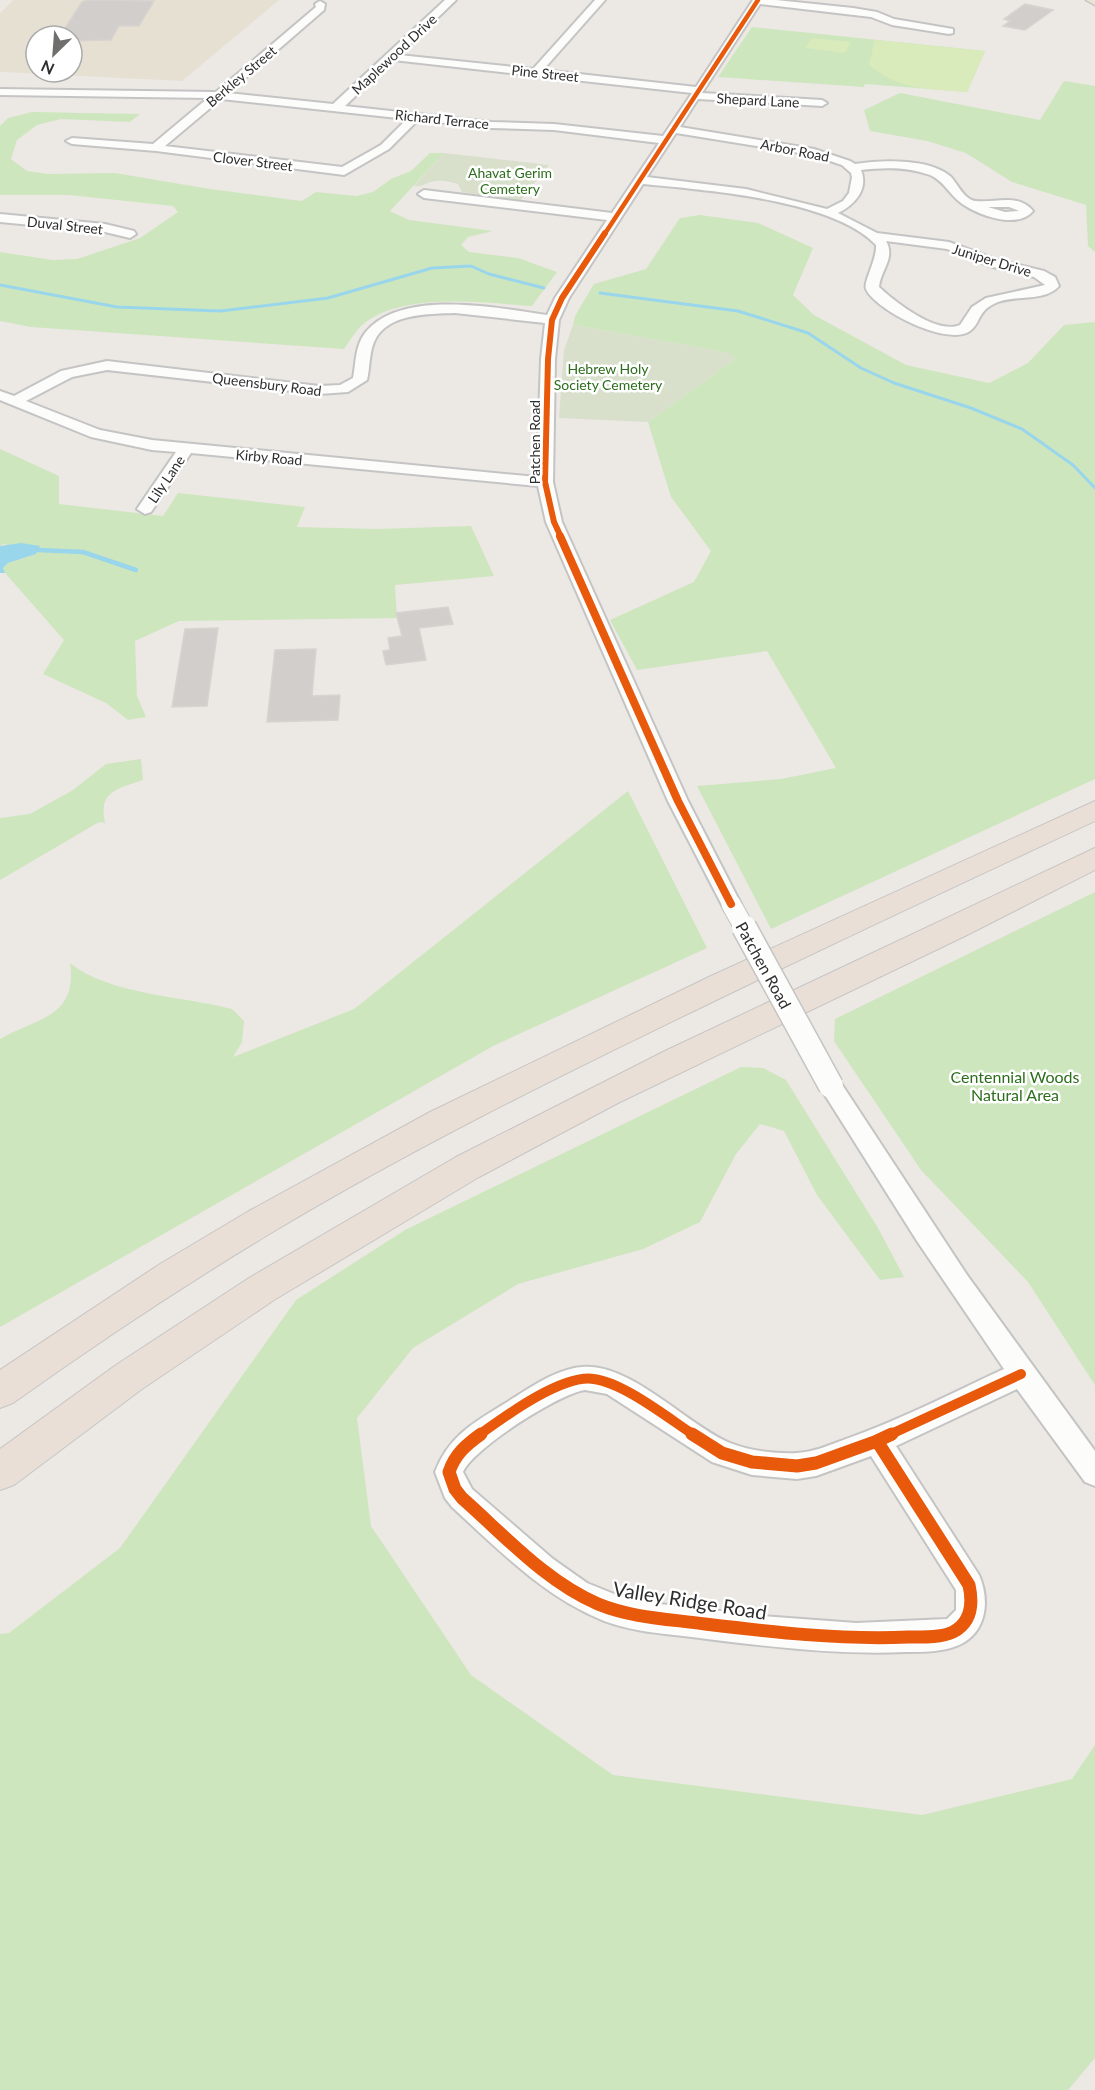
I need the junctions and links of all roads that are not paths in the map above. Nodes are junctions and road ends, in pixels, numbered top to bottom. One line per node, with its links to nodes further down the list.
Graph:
1 (452, 0): 6 (street, Maplewood Drive)
2 (600, 0): 7 (street)
3 (758, 0): 5 (street); 9 (street, Patchen Road)
4 (320, 4): 10 (street, Berkley Street)
5 (949, 31)
6 (392, 57): 7 (street, Pine Street); 12 (street, Maplewood Drive)
7 (536, 72): 9 (street, Pine Street)
8 (0, 92): 10 (street, Richard Terrace)
9 (696, 93): 11 (street, Shepard Lane); 14 (street, Patchen Road)
10 (218, 95): 12 (street, Richard Terrace); 16 (street, Berkley Street)
11 (822, 103)
12 (337, 107): 13 (street, Richard Terrace)
13 (416, 116): 14 (street, Richard Terrace); 16 (street, Clover Street)
14 (669, 134): 17 (street, Arbor Road); 18 (street, Patchen Road)
15 (72, 141): 16 (street, Clover Street)
16 (156, 148)
17 (854, 168): 20 (street); 21 (street)
18 (640, 180): 21 (street, Juniper Drive); 22 (street, Patchen Road)
19 (424, 194): 22 (street)
20 (972, 205)
21 (828, 213): 25 (street, Juniper Drive)
22 (615, 217): 26 (street, Patchen Road)
23 (0, 218): 24 (street, Duval Street)
24 (130, 234)
25 (874, 236): 25 (street, Juniper Drive)
26 (552, 320): 28 (street, Queensbury Road); 30 (street, Patchen Road)
27 (0, 395): 28 (street, Kirby Road)
28 (15, 401): 29 (street, Kirby Road)
29 (186, 449): 30 (street, Kirby Road); 31 (street, Lily Lane)
30 (546, 482): 34 (street, Patchen Road, bridge)
31 (145, 509)
32 (1095, 810): 35 (highway)
33 (1095, 858): 37 (highway)
34 (1021, 1374): 36 (street, Valley Ridge Road); 38 (street, Patchen Road)
35 (0, 1391)
36 (877, 1441): 36 (street, Valley Ridge Road)
37 (0, 1472)
38 (1095, 1473)

